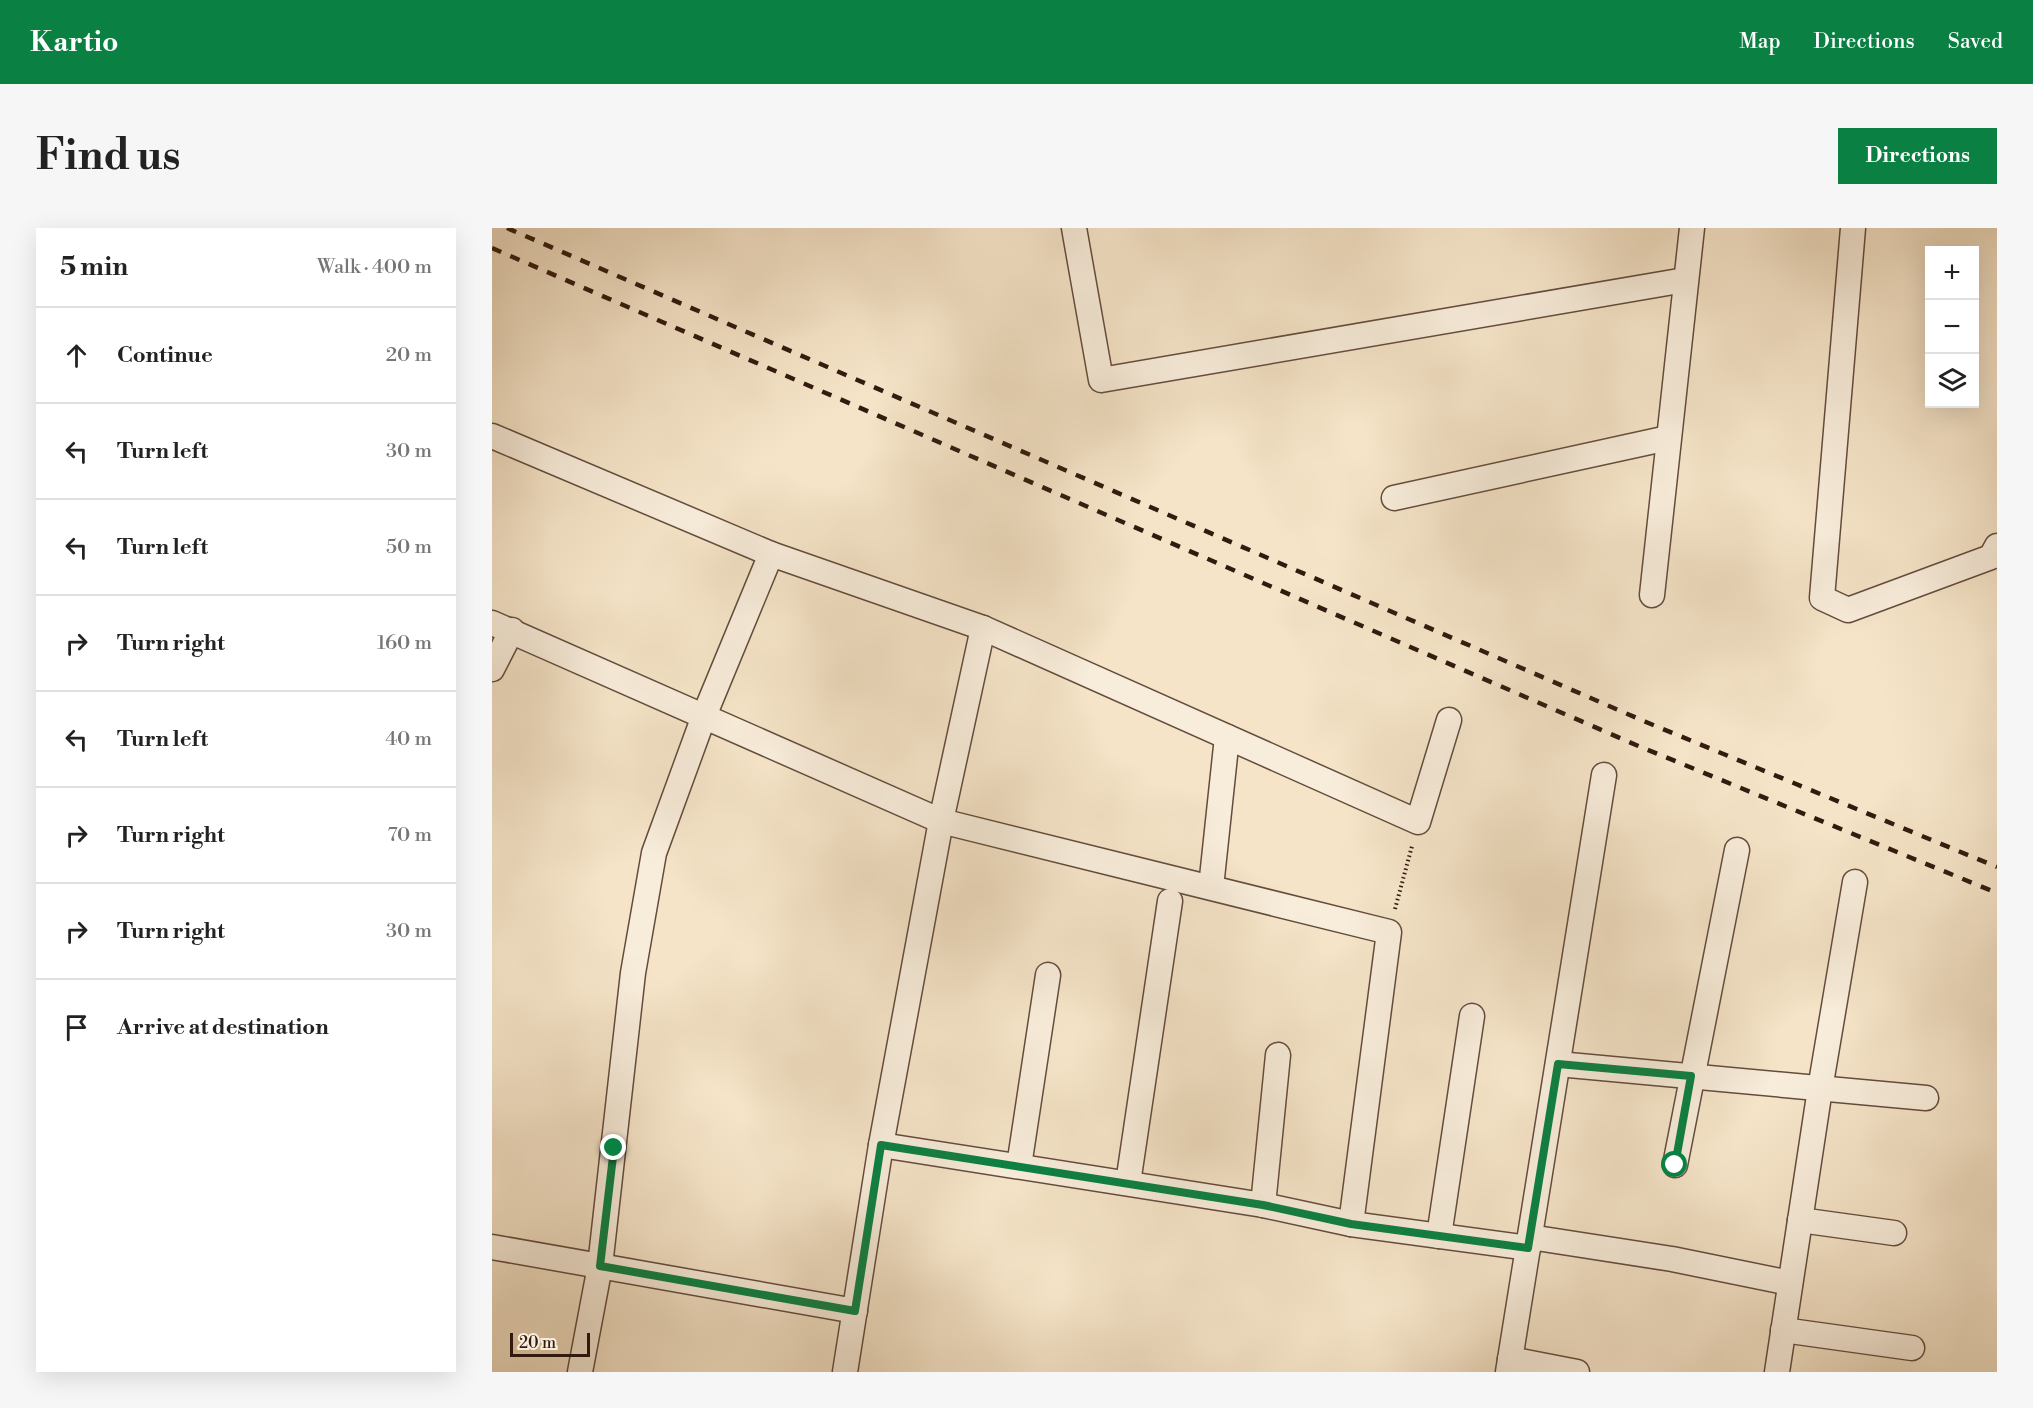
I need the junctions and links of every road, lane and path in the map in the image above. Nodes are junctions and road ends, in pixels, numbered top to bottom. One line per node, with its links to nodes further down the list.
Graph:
1 (1074, 228): 4 (street)
2 (1692, 228): 4 (street)
3 (1853, 228): 8 (street)
4 (1685, 280): 6 (street)
5 (492, 436): 9 (street)
6 (1668, 438): 7 (street); 10 (street)
7 (1394, 498)
8 (1997, 546)
9 (771, 554): 12 (street); 14 (street)
10 (1652, 595)
11 (502, 626): 13 (street); 14 (street)
12 (982, 628): 16 (street); 18 (street)
13 (492, 669)
14 (704, 716): 18 (street); 43 (street)
15 (1449, 720): 19 (street)
16 (1227, 737): 19 (street); 22 (street)
17 (1604, 775): 28 (street)
18 (941, 821): 22 (street); 32 (street)
19 (1418, 822): 24 (path)
20 (1737, 849): 29 (street)
21 (1855, 882): 30 (street)
22 (1210, 887): 24 (street)
23 (1170, 901): 35 (street)
24 (1389, 932): 38 (street)
25 (1048, 975): 34 (street)
26 (1472, 1016): 40 (street)
27 (1278, 1055): 36 (street)
28 (1558, 1064): 29 (street); 41 (street)
29 (1691, 1076): 30 (street); 33 (street)
30 (1820, 1089): 31 (street); 37 (street)
31 (1926, 1098)
32 (881, 1145): 34 (street); 45 (street)
33 (1675, 1165)
34 (1019, 1166): 35 (street)
35 (1128, 1183): 36 (street)
36 (1263, 1205): 38 (street)
37 (1800, 1220): 39 (street); 44 (street)
38 (1351, 1224): 40 (street)
39 (1894, 1233)
40 (1438, 1236): 41 (street)
41 (1529, 1242): 44 (street); 48 (street)
42 (492, 1247): 43 (street)
43 (600, 1266): 45 (street); 49 (street)
44 (1790, 1283): 46 (street)
45 (855, 1311): 50 (street)
46 (1783, 1330): 47 (street); 52 (street)
47 (1912, 1348)
48 (1509, 1366): 51 (street)
49 (580, 1372)
50 (845, 1372)
51 (1577, 1372)
52 (1777, 1372)

